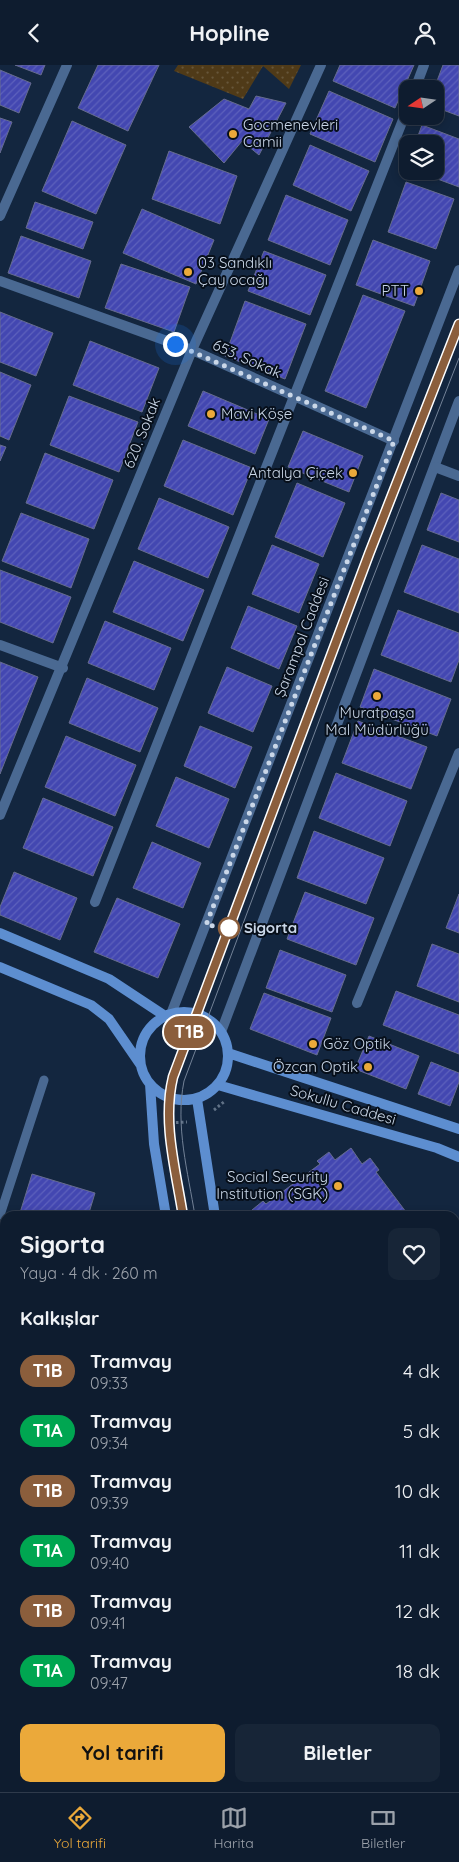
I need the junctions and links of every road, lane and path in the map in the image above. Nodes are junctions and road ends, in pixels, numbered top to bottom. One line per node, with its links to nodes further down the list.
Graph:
1 (67, 65): 6 (street)
2 (321, 65): 9 (street, 620. Sokak)
3 (424, 65): 4 (street)
4 (418, 80)
5 (401, 125): 10 (street)
6 (0, 216)
7 (459, 270): 12 (street, Şarampol Caddesi)
8 (0, 281): 9 (street, 653. Sokak)
9 (192, 351): 10 (street, 653. Sokak); 16 (street, 620. Sokak)
10 (293, 396): 12 (street, 653. Sokak); 19 (street)
11 (459, 401): 13 (street)
12 (394, 441): 23 (street, Şarampol Caddesi)
13 (435, 467): 14 (street); 24 (street)
14 (459, 476)
15 (0, 645): 16 (street)
16 (63, 668): 18 (street, 620. Sokak)
17 (459, 753): 22 (street)
18 (0, 815)
19 (95, 902)
20 (0, 933): 23 (main road)
21 (0, 967): 26 (main road)
22 (357, 1003)
23 (168, 1015): 24 (main road); 26 (main road)
24 (221, 1032): 25 (main road)
25 (228, 1053): 29 (main road); 31 (main road, Sokullu Caddesi)
26 (140, 1064): 28 (main road)
27 (44, 1080): 33 (lane)
28 (150, 1084): 30 (main road); 34 (main road)
29 (218, 1085): 30 (main road); 32 (main road, Sokullu Caddesi)
30 (197, 1099): 35 (main road)
31 (459, 1129)
32 (459, 1157)
33 (1, 1211)
34 (165, 1211)
35 (214, 1211)

